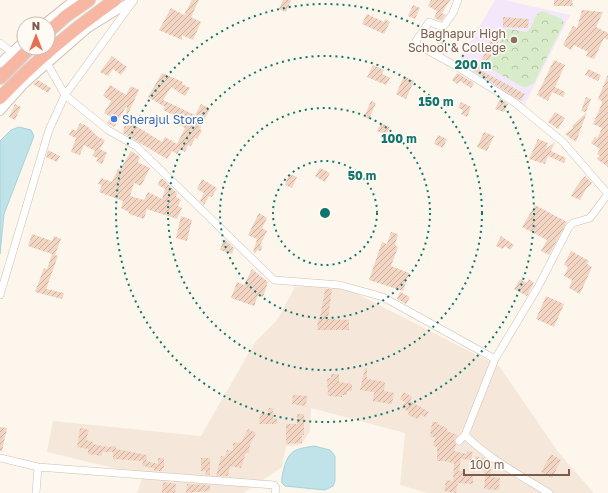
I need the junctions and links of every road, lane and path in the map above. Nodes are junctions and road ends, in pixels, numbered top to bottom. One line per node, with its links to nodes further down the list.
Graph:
1 (74, 0): 6 (street)
2 (89, 0): 7 (highway)
3 (115, 0): 16 (highway)
4 (134, 0): 13 (street); 15 (street)
5 (458, 0): 18 (street)
6 (54, 16)
7 (56, 25)
8 (0, 42): 10 (street)
9 (16, 48): 10 (street)
10 (11, 52): 12 (street)
11 (22, 56): 14 (highway)
12 (0, 63)
13 (48, 65): 15 (street); 17 (street)
14 (0, 78)
15 (65, 95): 19 (street); 20 (street)
16 (0, 98)
17 (0, 111)
18 (608, 194): 20 (street)
19 (0, 295)
20 (495, 359): 21 (street)
21 (465, 435): 22 (street); 27 (street)
22 (459, 441)
23 (0, 458): 24 (street)
24 (38, 467): 25 (street); 26 (street)
25 (36, 493)
26 (275, 493)
27 (549, 493)

